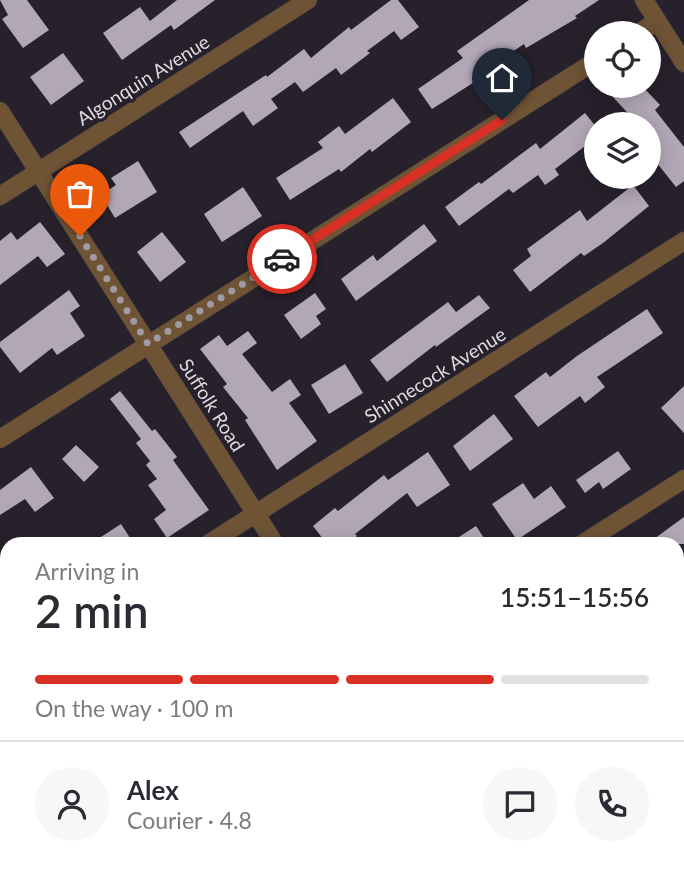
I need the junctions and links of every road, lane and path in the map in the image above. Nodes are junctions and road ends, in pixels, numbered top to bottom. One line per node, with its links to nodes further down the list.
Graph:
1 (308, 0): 8 (street, Algonquin Avenue)
2 (644, 0): 3 (street)
3 (656, 21)
4 (661, 28): 5 (street)
5 (684, 63)
6 (584, 68): 11 (street)
7 (0, 111): 8 (street, Suffolk Road)
8 (38, 171): 9 (street, Algonquin Avenue); 11 (street, Suffolk Road)
9 (0, 196)
10 (684, 241): 14 (street, Shinnecock Avenue)
11 (148, 344): 12 (street); 14 (street, Suffolk Road)
12 (0, 439)
13 (684, 479): 17 (street)
14 (256, 514): 15 (street, Shinnecock Avenue); 16 (street, Suffolk Road)
15 (219, 537)
16 (271, 537)
17 (593, 537)

